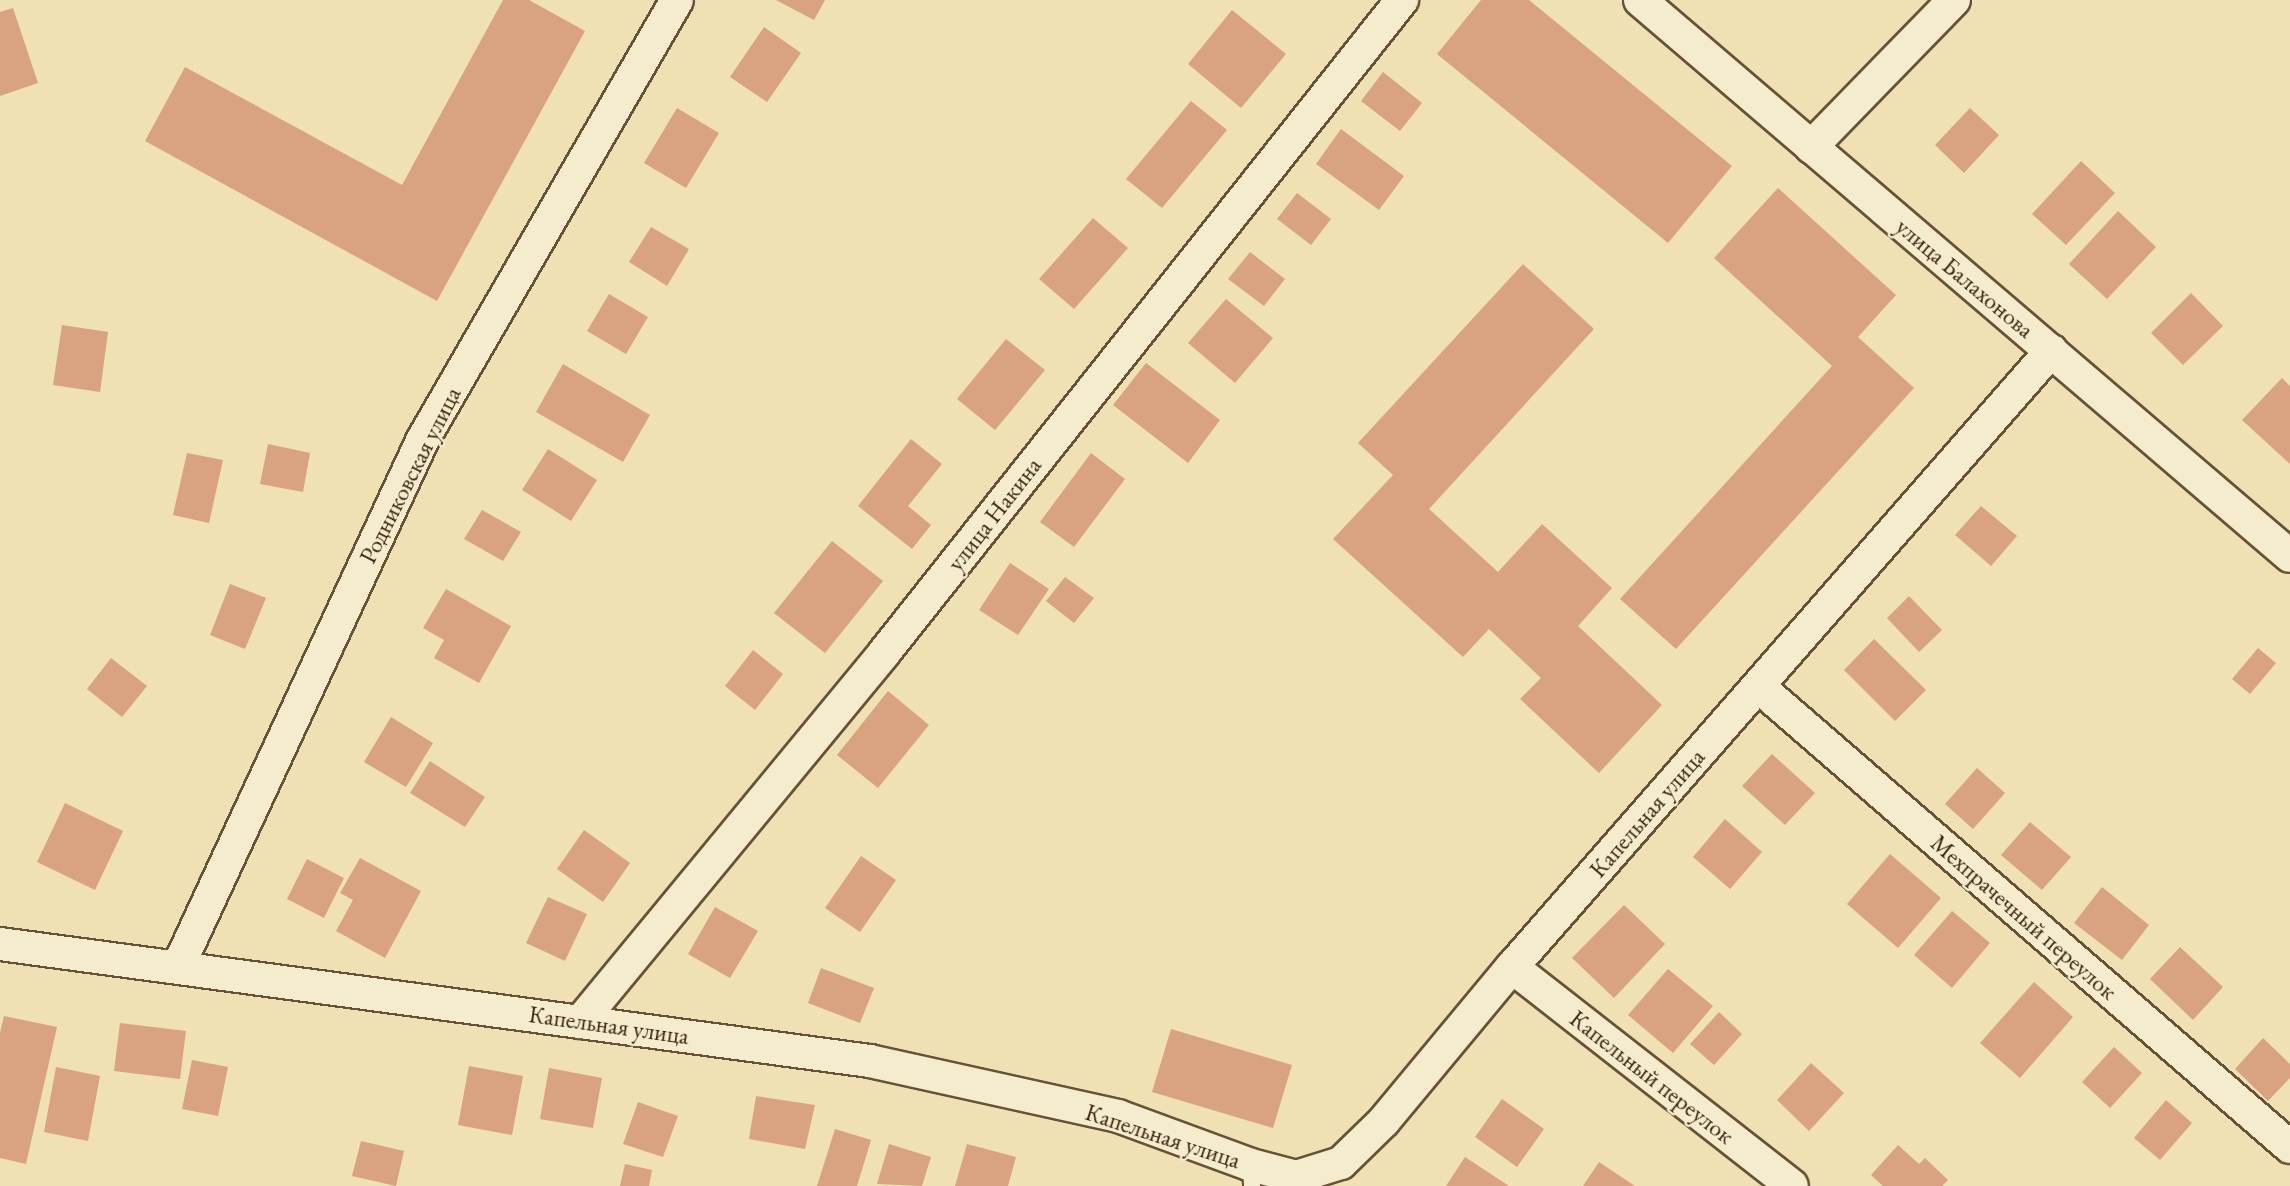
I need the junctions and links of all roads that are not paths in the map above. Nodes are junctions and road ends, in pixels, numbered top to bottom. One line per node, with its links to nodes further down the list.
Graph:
1 (677, 0): 10 (street, Родниковская улица)
2 (1402, 0): 12 (street, улица Накина)
3 (1640, 0): 5 (street, улица Балахонова)
4 (1954, 0): 5 (street)
5 (1811, 147): 6 (street, улица Балахонова)
6 (2051, 351): 7 (street, улица Балахонова); 8 (street, Капельная улица)
7 (2290, 555)
8 (1758, 686): 11 (street, Капельная улица); 13 (street, Мехпрачечный переулок)
9 (0, 944): 10 (street, Капельная улица)
10 (178, 967): 12 (street, Капельная улица)
11 (1513, 968): 14 (street, Капельная улица); 15 (street, Капельный переулок)
12 (580, 1022): 14 (street, Капельная улица)
13 (2290, 1147)
14 (1252, 1175)
15 (1792, 1186)

